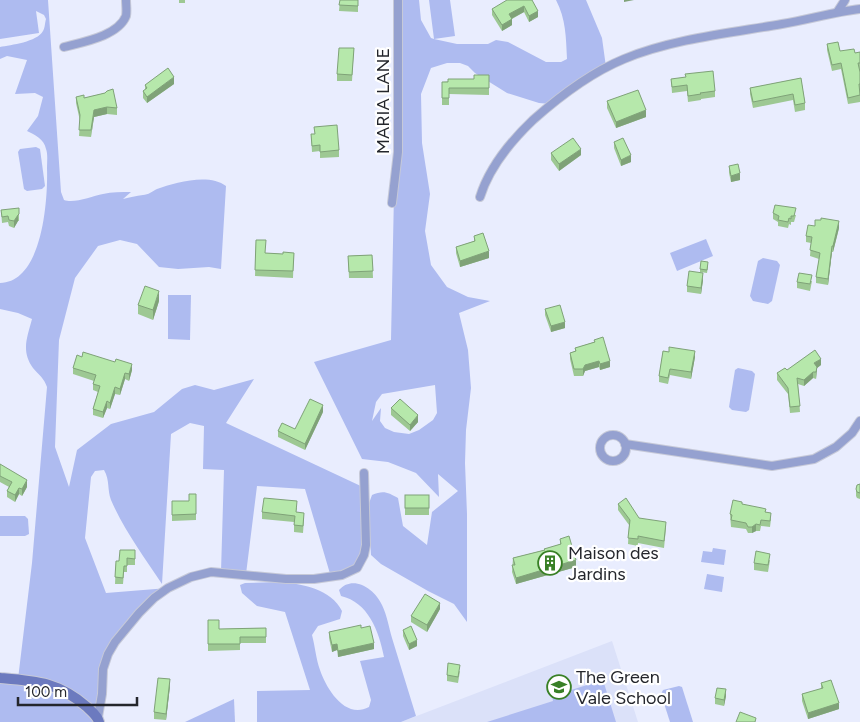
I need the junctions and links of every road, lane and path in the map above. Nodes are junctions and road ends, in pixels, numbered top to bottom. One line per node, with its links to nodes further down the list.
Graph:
1 (126, 0): 6 (street)
2 (398, 0): 8 (street, MARIA LANE)
3 (845, 0): 5 (street)
4 (860, 9): 5 (street)
5 (838, 11): 7 (street)
6 (64, 47)
7 (480, 197)
8 (392, 203)
9 (860, 421): 10 (street)
10 (625, 444)
11 (364, 473): 13 (street)
12 (0, 678): 13 (street)
13 (98, 719)

